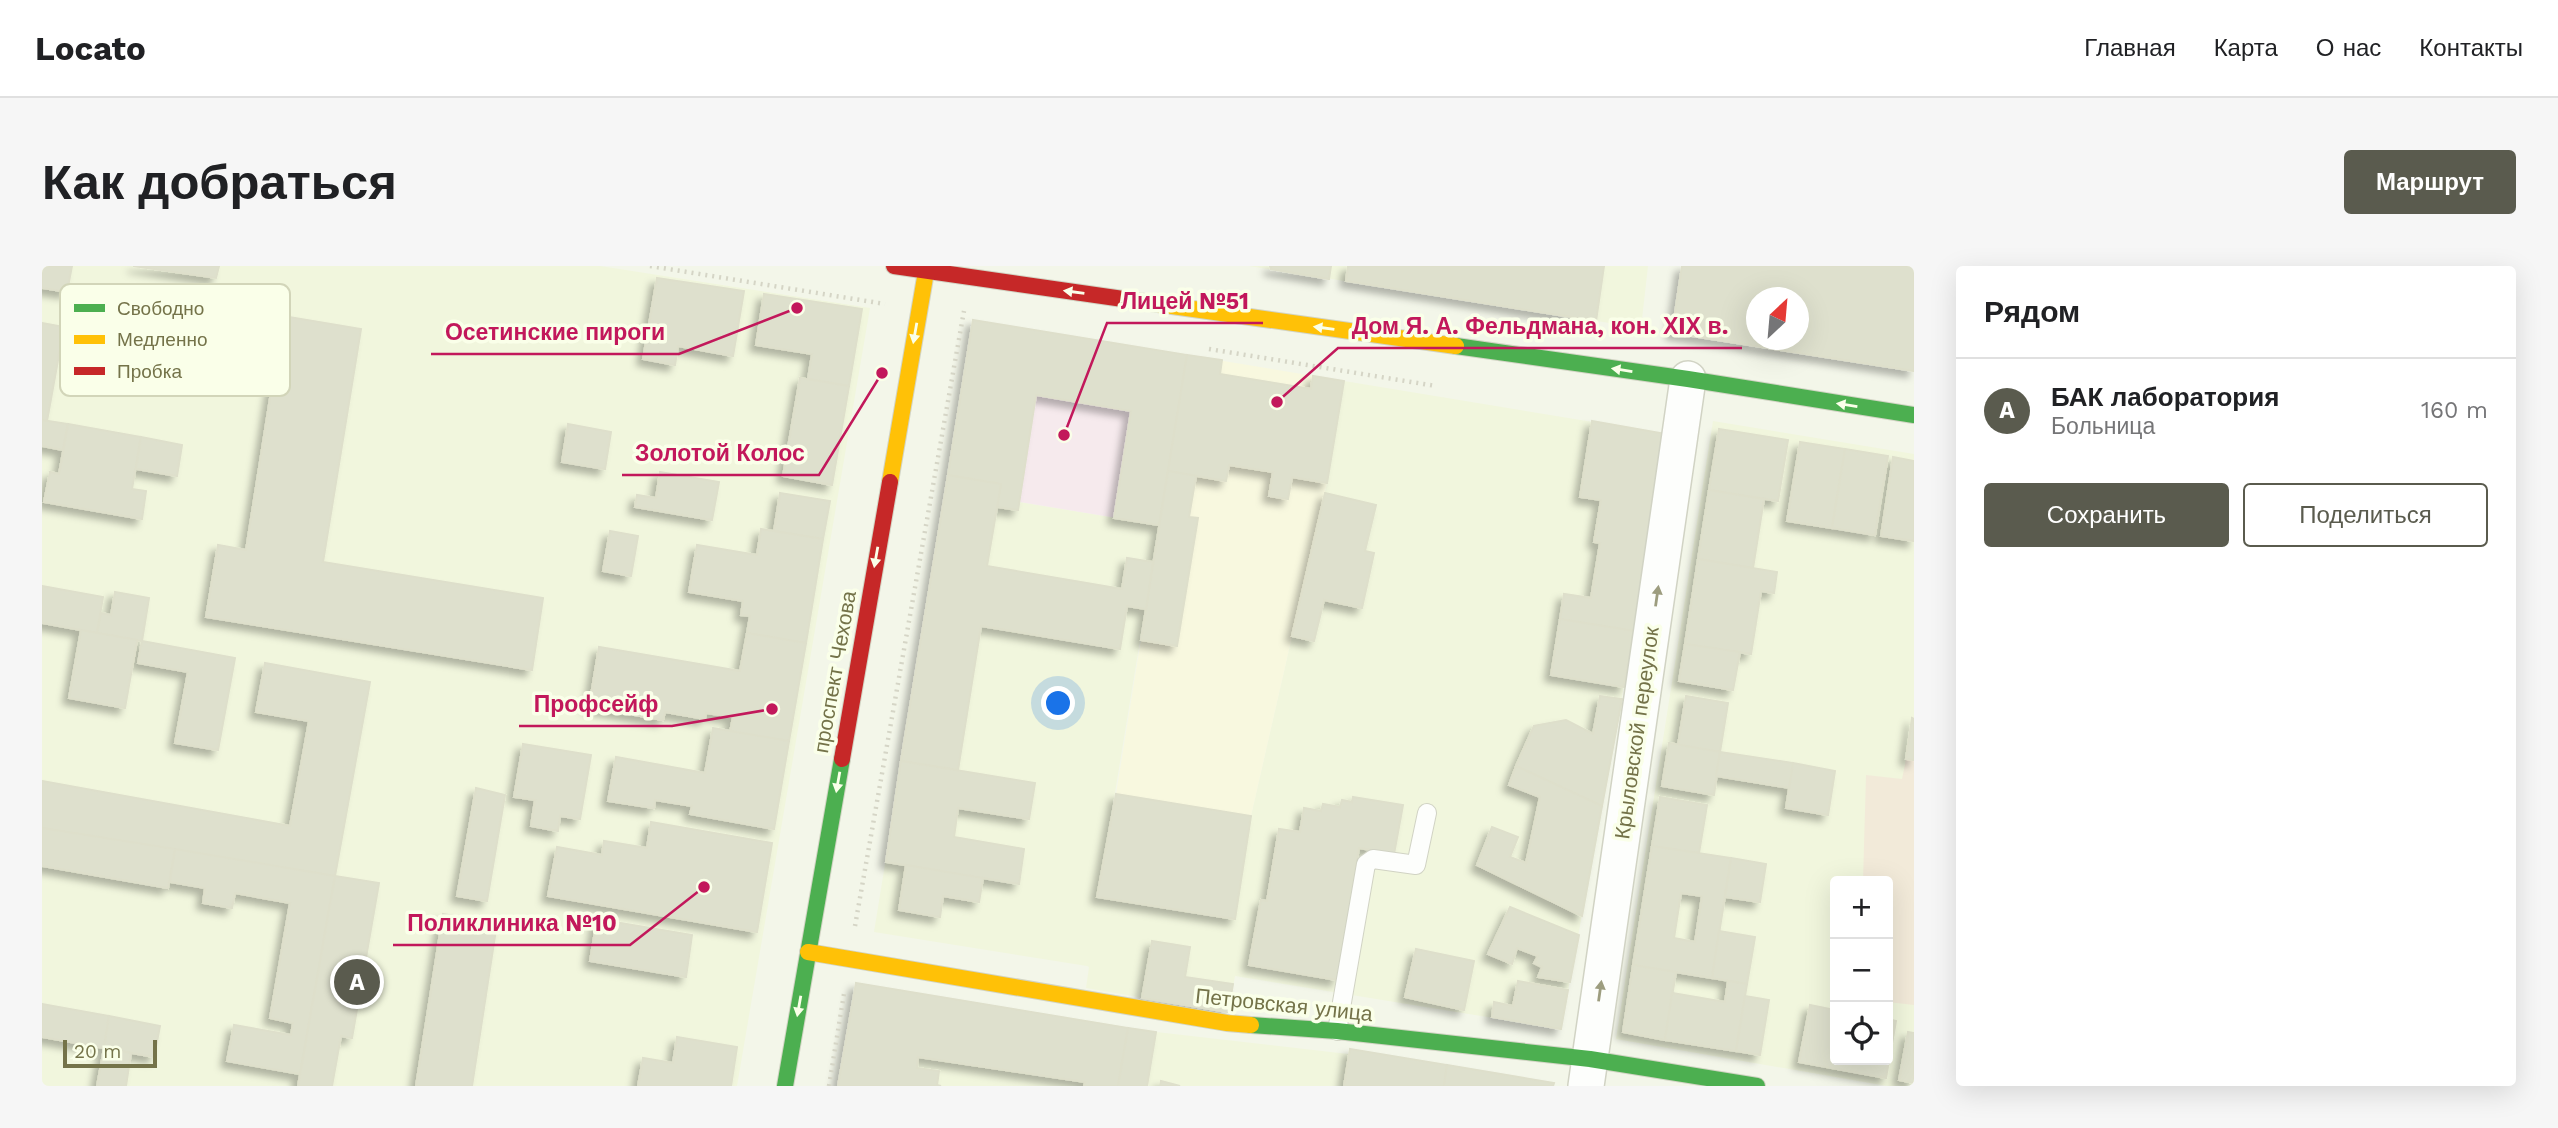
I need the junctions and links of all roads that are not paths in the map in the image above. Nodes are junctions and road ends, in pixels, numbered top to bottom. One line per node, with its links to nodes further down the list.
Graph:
1 (894, 266): 2 (street)
2 (927, 269): 3 (street, one-way to 2); 6 (street, проспект Чехова, one-way to 6)
3 (1688, 379): 4 (street, one-way to 3); 8 (street, Крыловской переулок, one-way to 3)
4 (1914, 415)
5 (1427, 813): 7 (lane)
6 (808, 952): 7 (street, Петровская улица); 9 (street, проспект Чехова, one-way to 9)
7 (1337, 1031): 8 (street, Петровская улица)
8 (1588, 1072): 10 (street, Петровская улица)
9 (785, 1086)
10 (1757, 1086)

